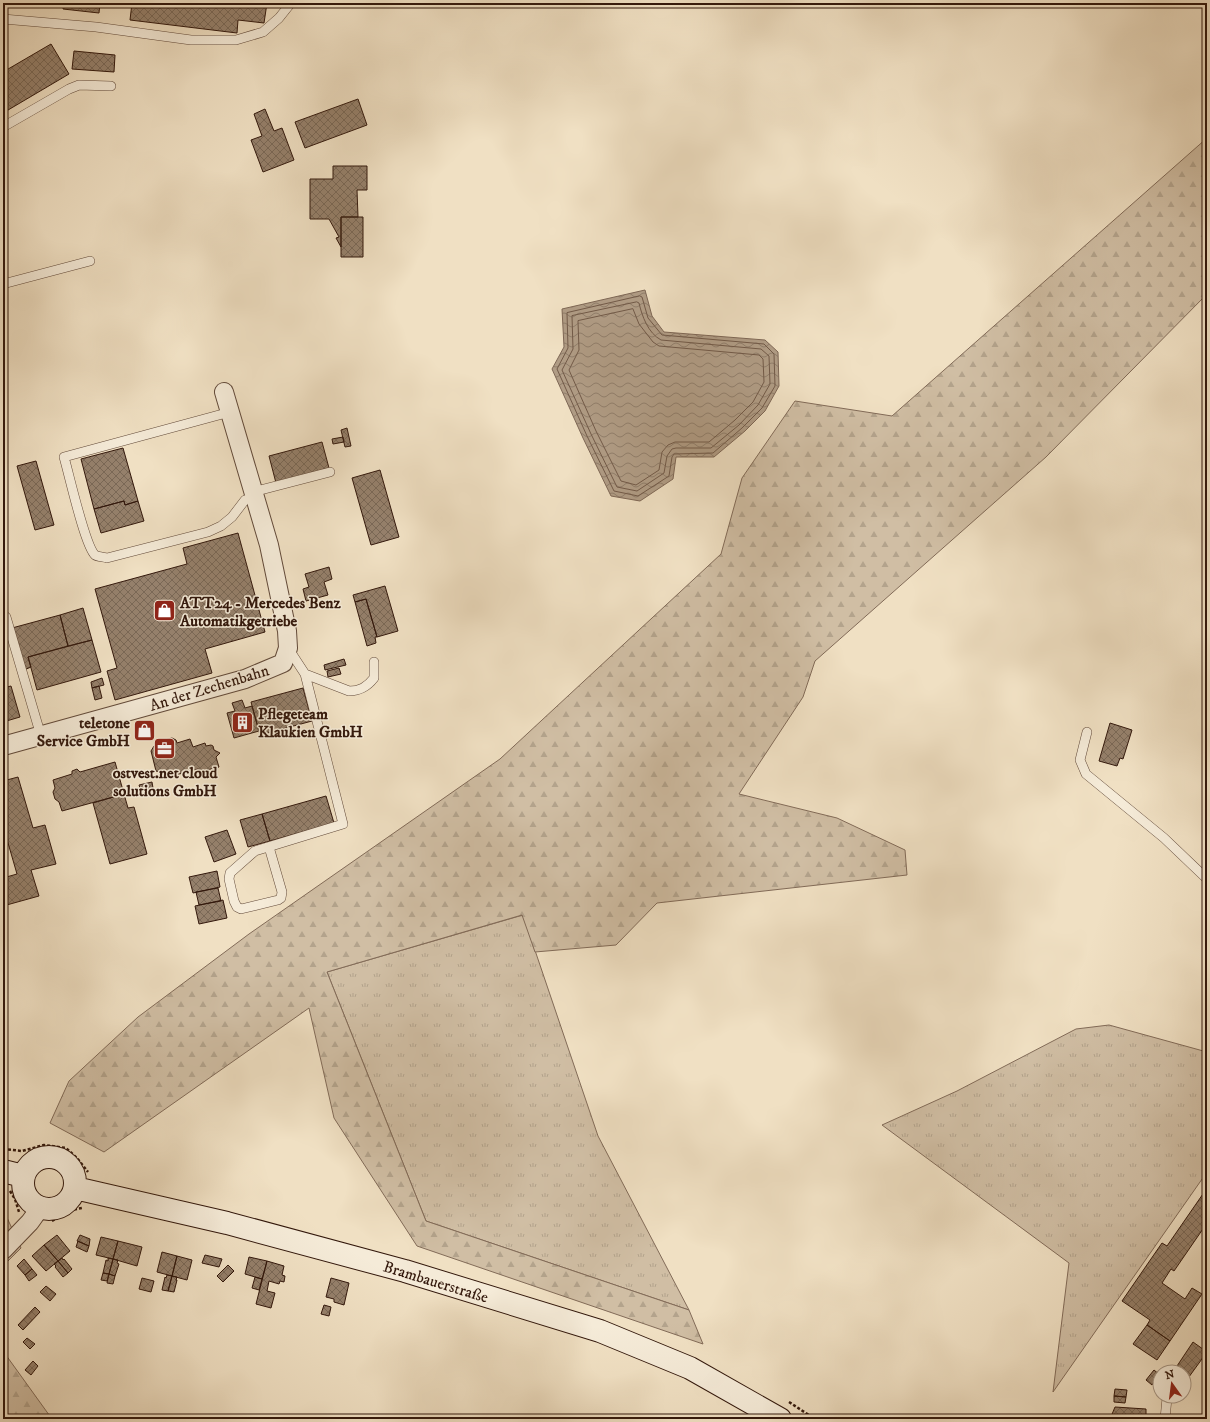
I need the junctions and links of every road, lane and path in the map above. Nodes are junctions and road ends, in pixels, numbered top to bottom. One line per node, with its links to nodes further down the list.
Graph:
1 (291, 3): 2 (lane)
2 (3, 19)
3 (111, 86): 4 (lane)
4 (3, 127)
5 (90, 260): 6 (lane)
6 (3, 284)
7 (224, 392): 8 (street)
8 (230, 412): 10 (street); 10 (lane)
9 (330, 472): 10 (lane)
10 (254, 495): 12 (street)
11 (6, 617): 16 (lane)
12 (288, 648): 14 (lane); 16 (street, An der Zechenbahn)
13 (374, 662): 14 (lane)
14 (305, 674): 18 (lane)
15 (1087, 732): 19 (lane)
16 (41, 736): 17 (street, An der Zechenbahn)
17 (3, 746)
18 (269, 847): 18 (lane)
19 (1207, 879)
20 (3, 1149): 22 (path)
21 (11, 1178): 22 (main road); 23 (main road); 23 (path)
22 (83, 1181): 23 (main road); 26 (main road, Brambauerstraße)
23 (35, 1215): 24 (street)
24 (3, 1250)
25 (1166, 1404): 27 (lane)
26 (780, 1419)
27 (1165, 1419)

